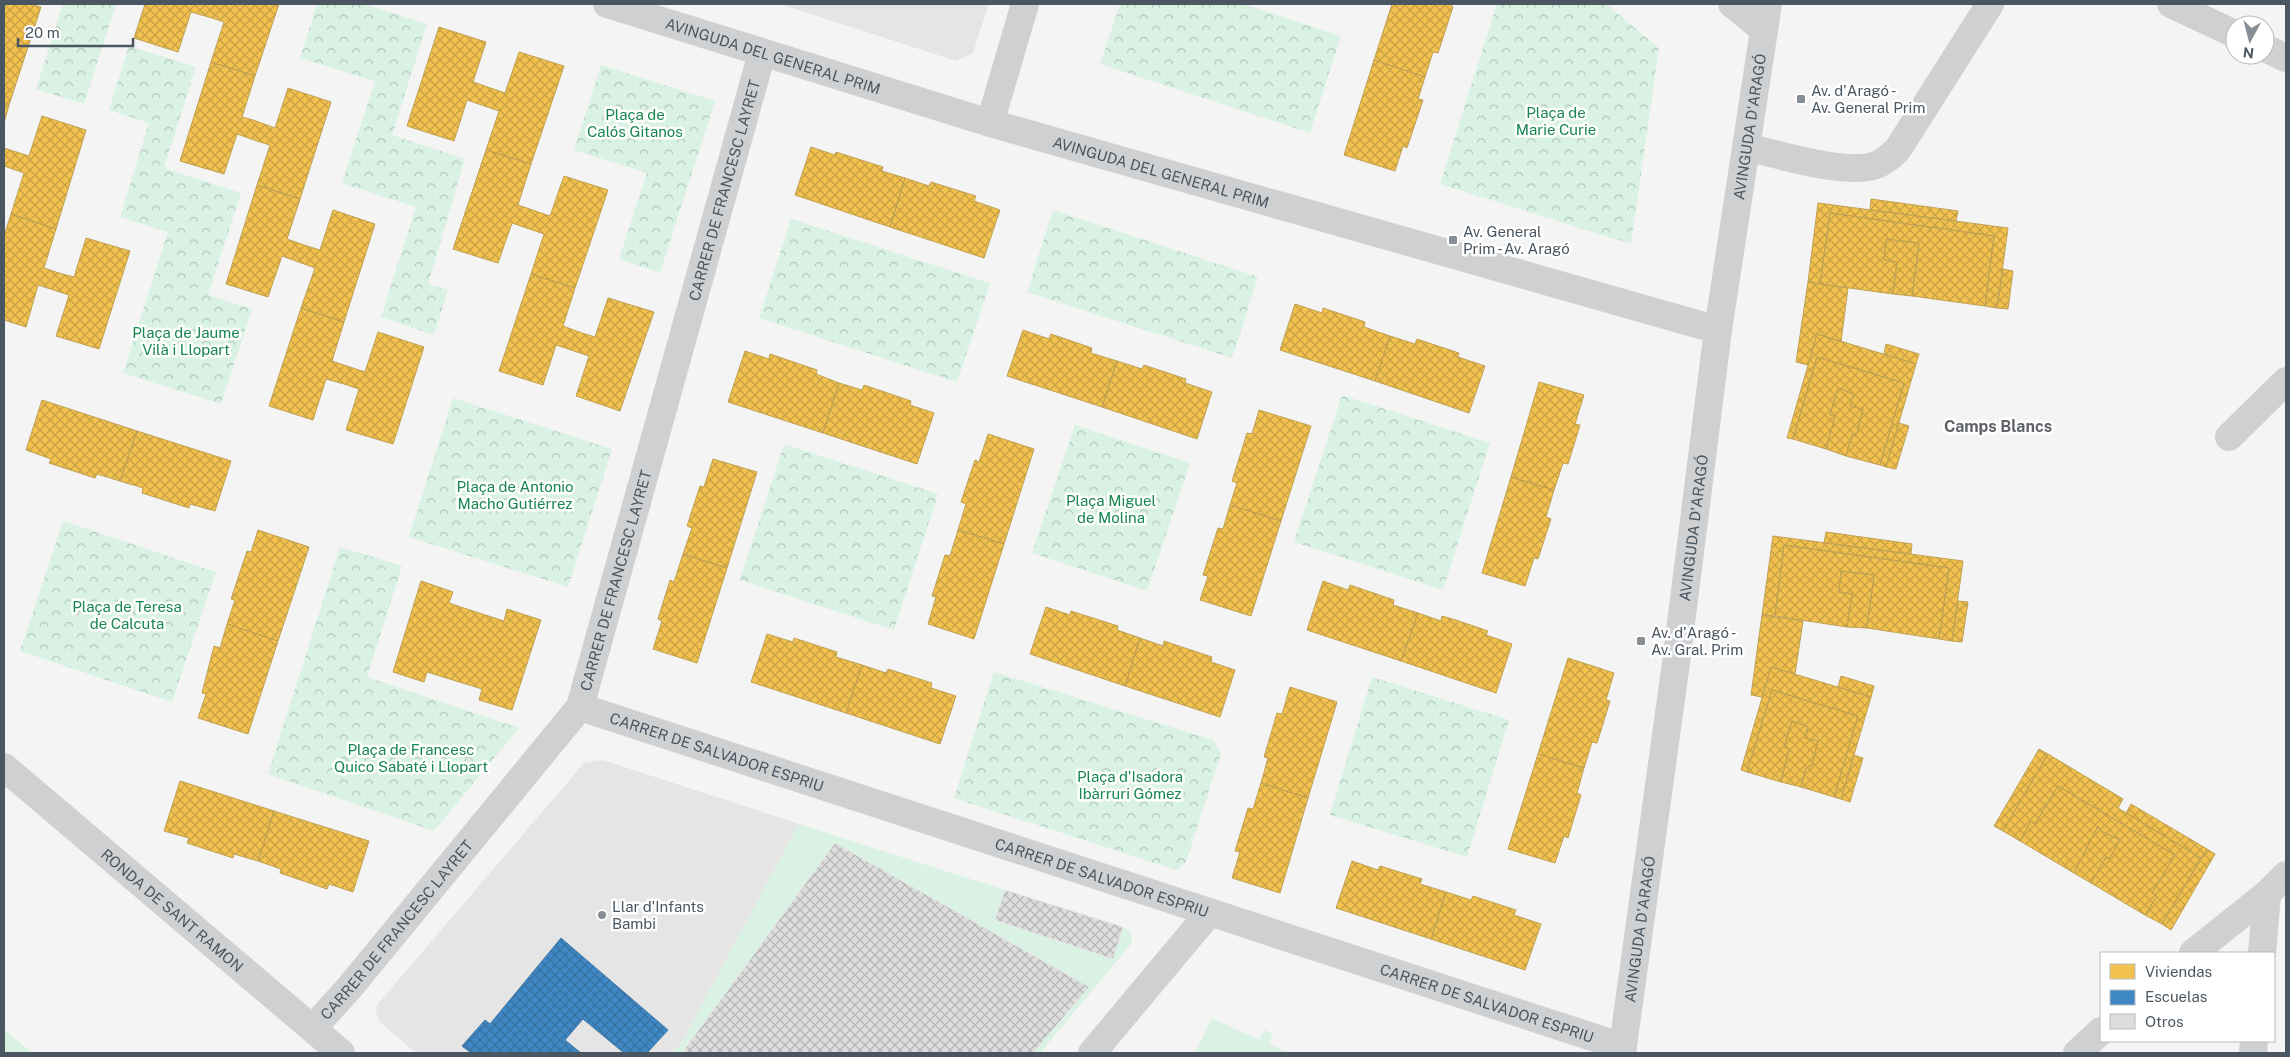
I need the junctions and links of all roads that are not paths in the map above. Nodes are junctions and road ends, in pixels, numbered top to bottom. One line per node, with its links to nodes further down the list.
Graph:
1 (607, 4): 9 (street, AVINGUDA DEL GENERAL PRIM)
2 (1025, 4): 10 (street)
3 (1732, 4): 8 (street)
4 (1768, 4): 8 (street, AVINGUDA D'ARAGÓ)
5 (1990, 4): 11 (street)
6 (2172, 4): 7 (street)
7 (2225, 29)
8 (1764, 30): 11 (street, AVINGUDA D'ARAGÓ)
9 (762, 53): 10 (street, AVINGUDA DEL GENERAL PRIM); 15 (street, CARRER DE FRANCESC LAYRET)
10 (990, 123): 12 (street, AVINGUDA DEL GENERAL PRIM)
11 (1746, 147): 12 (street, AVINGUDA D'ARAGÓ)
12 (1718, 330): 24 (street, AVINGUDA D'ARAGÓ)
13 (2286, 381): 14 (street)
14 (2229, 437)
15 (580, 707): 19 (street, CARRER DE SALVADOR ESPRIU); 22 (street, CARRER DE FRANCESC LAYRET)
16 (4, 767): 22 (street, RONDA DE SANT RAMON)
17 (2286, 875): 18 (street)
18 (2266, 894): 20 (street); 21 (street)
19 (1210, 912): 24 (street, CARRER DE SALVADOR ESPRIU); 26 (street)
20 (2194, 952)
21 (2262, 952)
22 (313, 1028): 25 (street, RONDA DE SANT RAMON)
23 (2100, 1032): 27 (street)
24 (1622, 1050)
25 (341, 1053)
26 (1092, 1053)
27 (2077, 1053)

